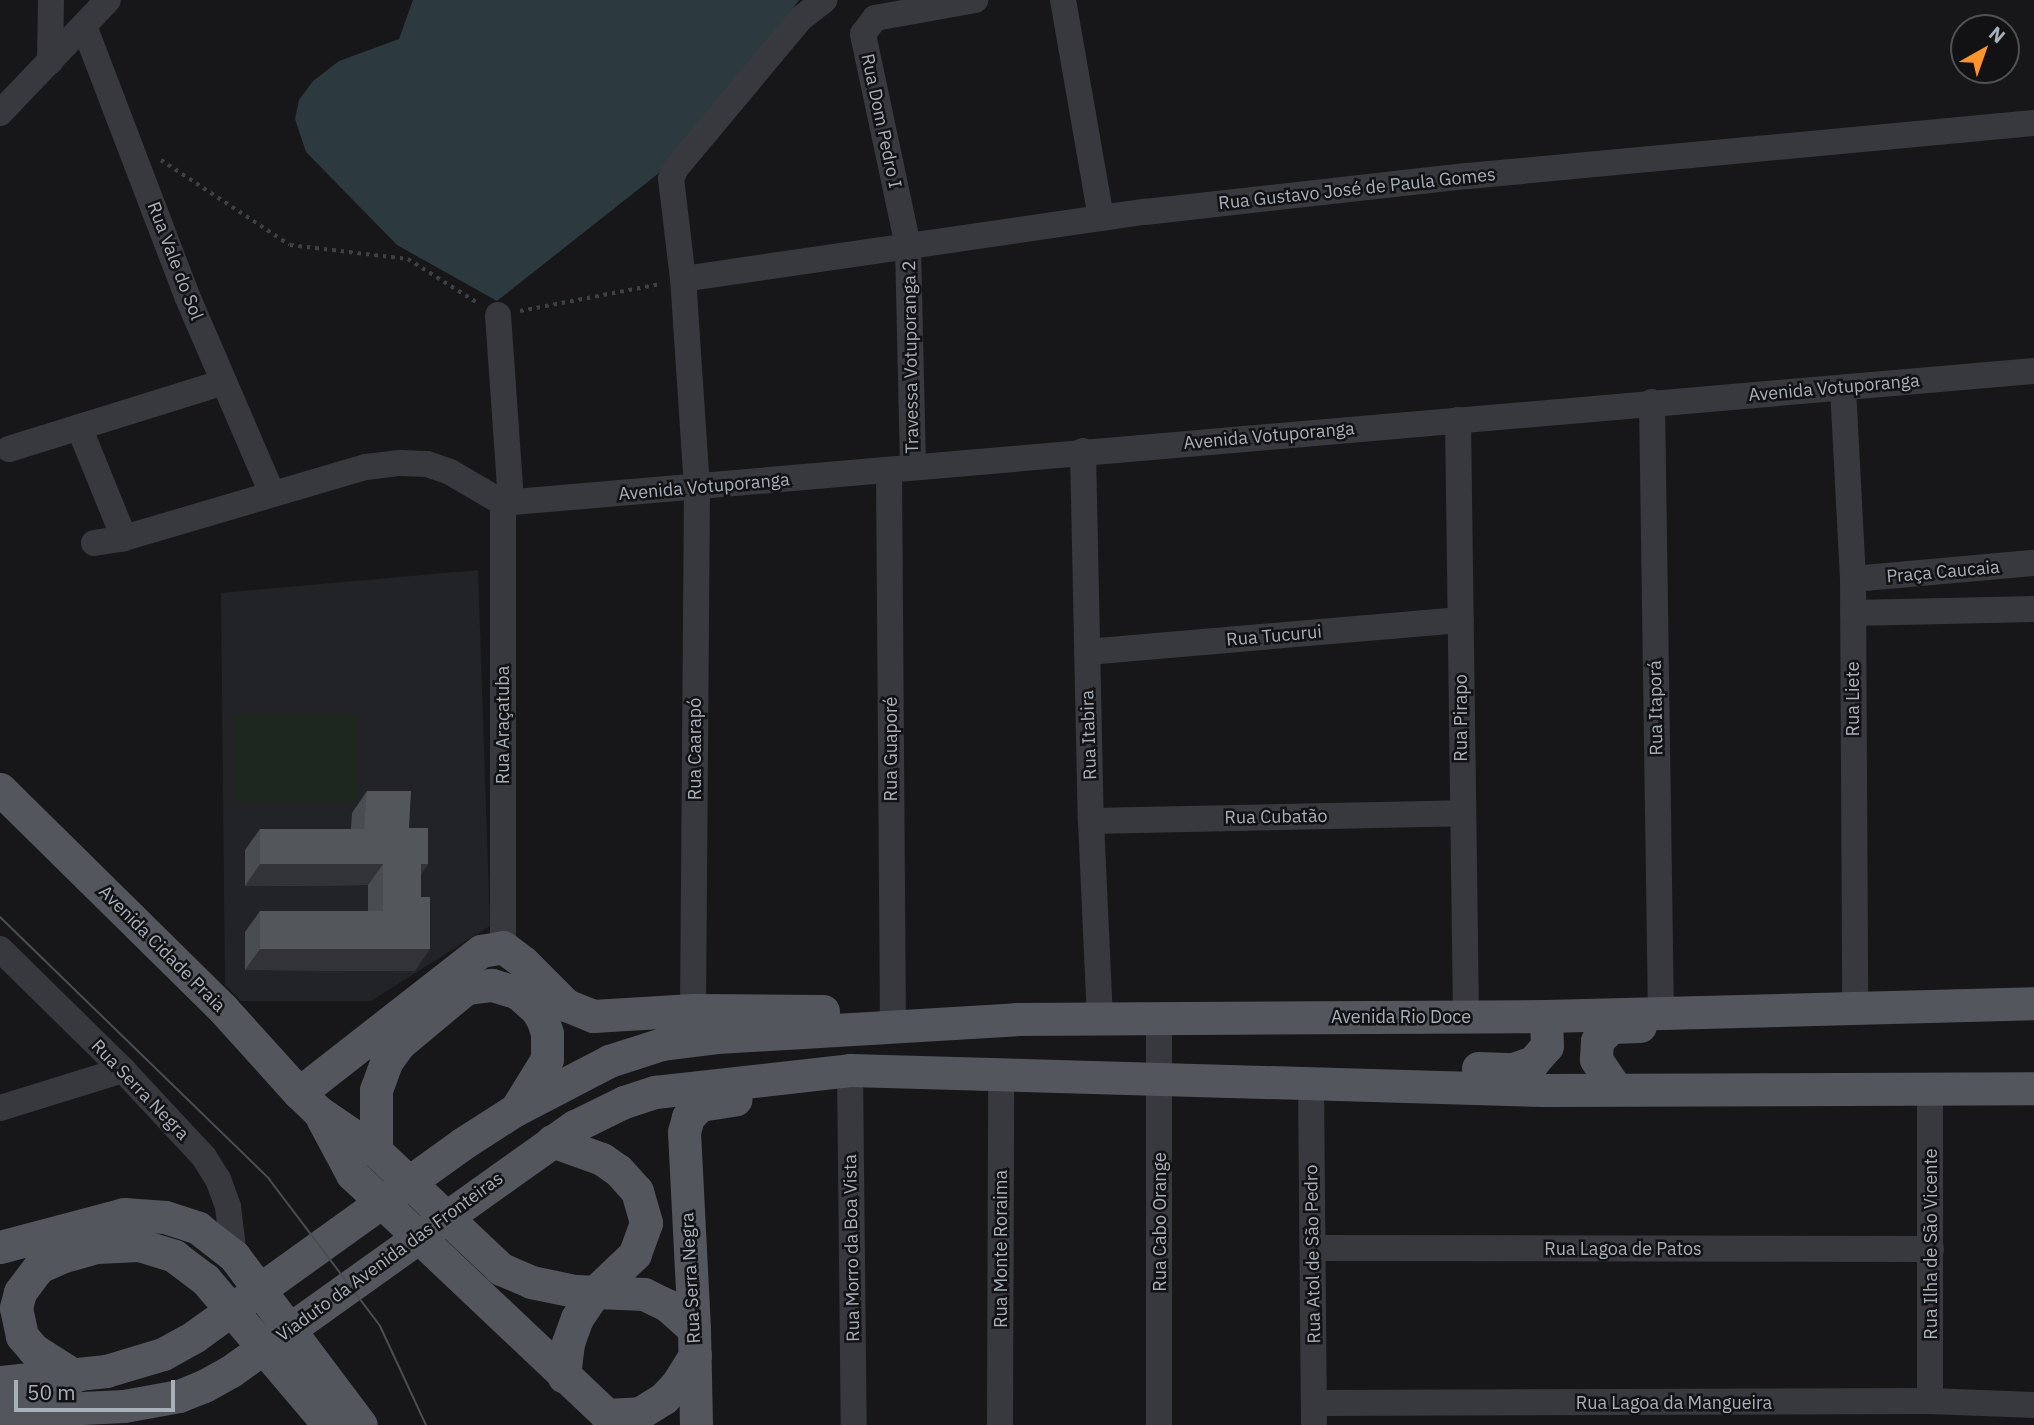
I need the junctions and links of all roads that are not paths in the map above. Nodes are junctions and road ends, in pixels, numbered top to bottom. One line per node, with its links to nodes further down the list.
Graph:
1 (51, 0): 7 (street)
2 (108, 0): 6 (street)
3 (824, 0): 12 (street, Rua Caarapó)
4 (975, 0): 11 (street, Rua Dom Pedro I)
5 (1063, 0): 10 (street)
6 (84, 26): 7 (street); 15 (street, Rua Vale do Sol)
7 (50, 62): 8 (street)
8 (0, 113)
9 (2034, 123): 10 (street, Rua Gustavo José de Paula Gomes)
10 (1101, 218): 11 (street, Rua Gustavo José de Paula Gomes)
11 (908, 246): 12 (street, Rua Gustavo José de Paula Gomes); 22 (street, Travessa Votuporanga 2)
12 (683, 279): 23 (street, Rua Caarapó)
13 (498, 315): 25 (street, Rua Araçatuba)
14 (2034, 371): 16 (street, Avenida Votuporanga)
15 (224, 382): 19 (street); 24 (street, Rua Vale do Sol)
16 (1843, 388): 17 (street, Avenida Votuporanga); 29 (street, Rua Liete)
17 (1651, 402): 18 (street, Avenida Votuporanga); 43 (street, Rua Itaporá)
18 (1458, 420): 21 (street, Avenida Votuporanga); 32 (street, Rua Pirapo)
19 (79, 427): 20 (street); 26 (street)
20 (9, 449)
21 (1083, 451): 22 (street, Avenida Votuporanga); 33 (street, Rua Itabira)
22 (901, 468): 23 (street, Avenida Votuporanga); 48 (street, Rua Guaporé)
23 (697, 488): 25 (street, Avenida Votuporanga); 42 (street, Rua Caarapó)
24 (272, 493): 25 (street); 26 (street)
25 (507, 503): 37 (street, Rua Araçatuba)
26 (124, 538): 27 (street)
27 (94, 543)
28 (2026, 564): 29 (street, Praça Caucaia); 30 (street)
29 (1853, 579): 31 (street, Rua Liete)
30 (2029, 609): 31 (street, Praça Caucaia)
31 (1853, 613): 41 (street, Rua Liete)
32 (1461, 620): 33 (street, Rua Tucurui); 35 (street, Rua Pirapo)
33 (1087, 652): 36 (street, Rua Itabira)
34 (0, 789): 58 (main road, Avenida Cidade Praia)
35 (1462, 813): 36 (street, Rua Cubatão); 45 (street, Rua Pirapo)
36 (1091, 821): 46 (street, Rua Itabira)
37 (503, 947): 42 (main road); 58 (main road)
38 (0, 949): 39 (street, Rua Serra Negra)
39 (11, 974): 49 (street, Rua Serra Negra)
40 (2034, 1003): 41 (main road, Avenida Rio Doce)
41 (1842, 1009): 43 (main road, Avenida Rio Doce); 57 (main road)
42 (693, 1010): 48 (main road)
43 (1661, 1013): 44 (main road, Avenida Rio Doce)
44 (1546, 1016): 45 (main road, Avenida Rio Doce); 54 (main road)
45 (1466, 1017): 47 (main road, Avenida Rio Doce)
46 (1100, 1019): 47 (main road, Avenida Rio Doce); 48 (main road, Avenida Rio Doce)
47 (1159, 1020): 52 (street, Rua Cabo Orange)
48 (893, 1027): 60 (main road, Avenida Rio Doce)
49 (124, 1070): 59 (street); 66 (street, Rua Serra Negra)
50 (839, 1072): 51 (main road); 61 (main road, Viaduto da Avenida das Fronteiras); 68 (main road, Rua Serra Negra); 81 (street, Rua Morro da Boa Vista)
51 (1000, 1073): 52 (main road); 82 (street, Rua Monte Roraima)
52 (1160, 1079): 53 (main road); 83 (street, Rua Cabo Orange)
53 (1311, 1083): 54 (main road); 64 (street, Rua Atol de São Pedro)
54 (1348, 1084): 57 (main road)
55 (1930, 1086): 56 (main road); 57 (main road); 65 (street, Rua Ilha de São Vicente)
56 (2034, 1088)
57 (1616, 1089)
58 (309, 1102): 62 (main road, Avenida Cidade Praia); 70 (main road, Avenida Cidade Praia)
59 (0, 1108)
60 (515, 1110): 62 (main road); 69 (main road)
61 (552, 1141): 67 (main road); 74 (main road, Viaduto da Avenida das Fronteiras)
62 (376, 1151): 67 (main road, Avenida Cidade Praia)
63 (0, 1247): 66 (main road)
64 (1314, 1248): 65 (street, Rua Lagoa de Patos); 75 (street, Rua Atol de São Pedro)
65 (1931, 1249): 72 (street, Rua Ilha de São Vicente)
66 (234, 1256): 79 (main road)
67 (594, 1293): 68 (main road); 70 (main road)
68 (695, 1342): 77 (main road); 80 (main road, Rua Serra Negra)
69 (75, 1377): 71 (main road); 78 (main road)
70 (564, 1377): 77 (main road, Avenida Cidade Praia)
71 (0, 1382)
72 (1930, 1401): 73 (street, Rua Lagoa da Mangueira); 76 (street, Rua Lagoa da Mangueira)
73 (2034, 1405)
74 (0, 1412)
75 (1315, 1414): 76 (street, Rua Lagoa da Mangueira)
76 (1702, 1414)
77 (611, 1420)
78 (329, 1425)
79 (361, 1425)
80 (695, 1425)
81 (854, 1425)
82 (1000, 1425)
83 (1159, 1425)

